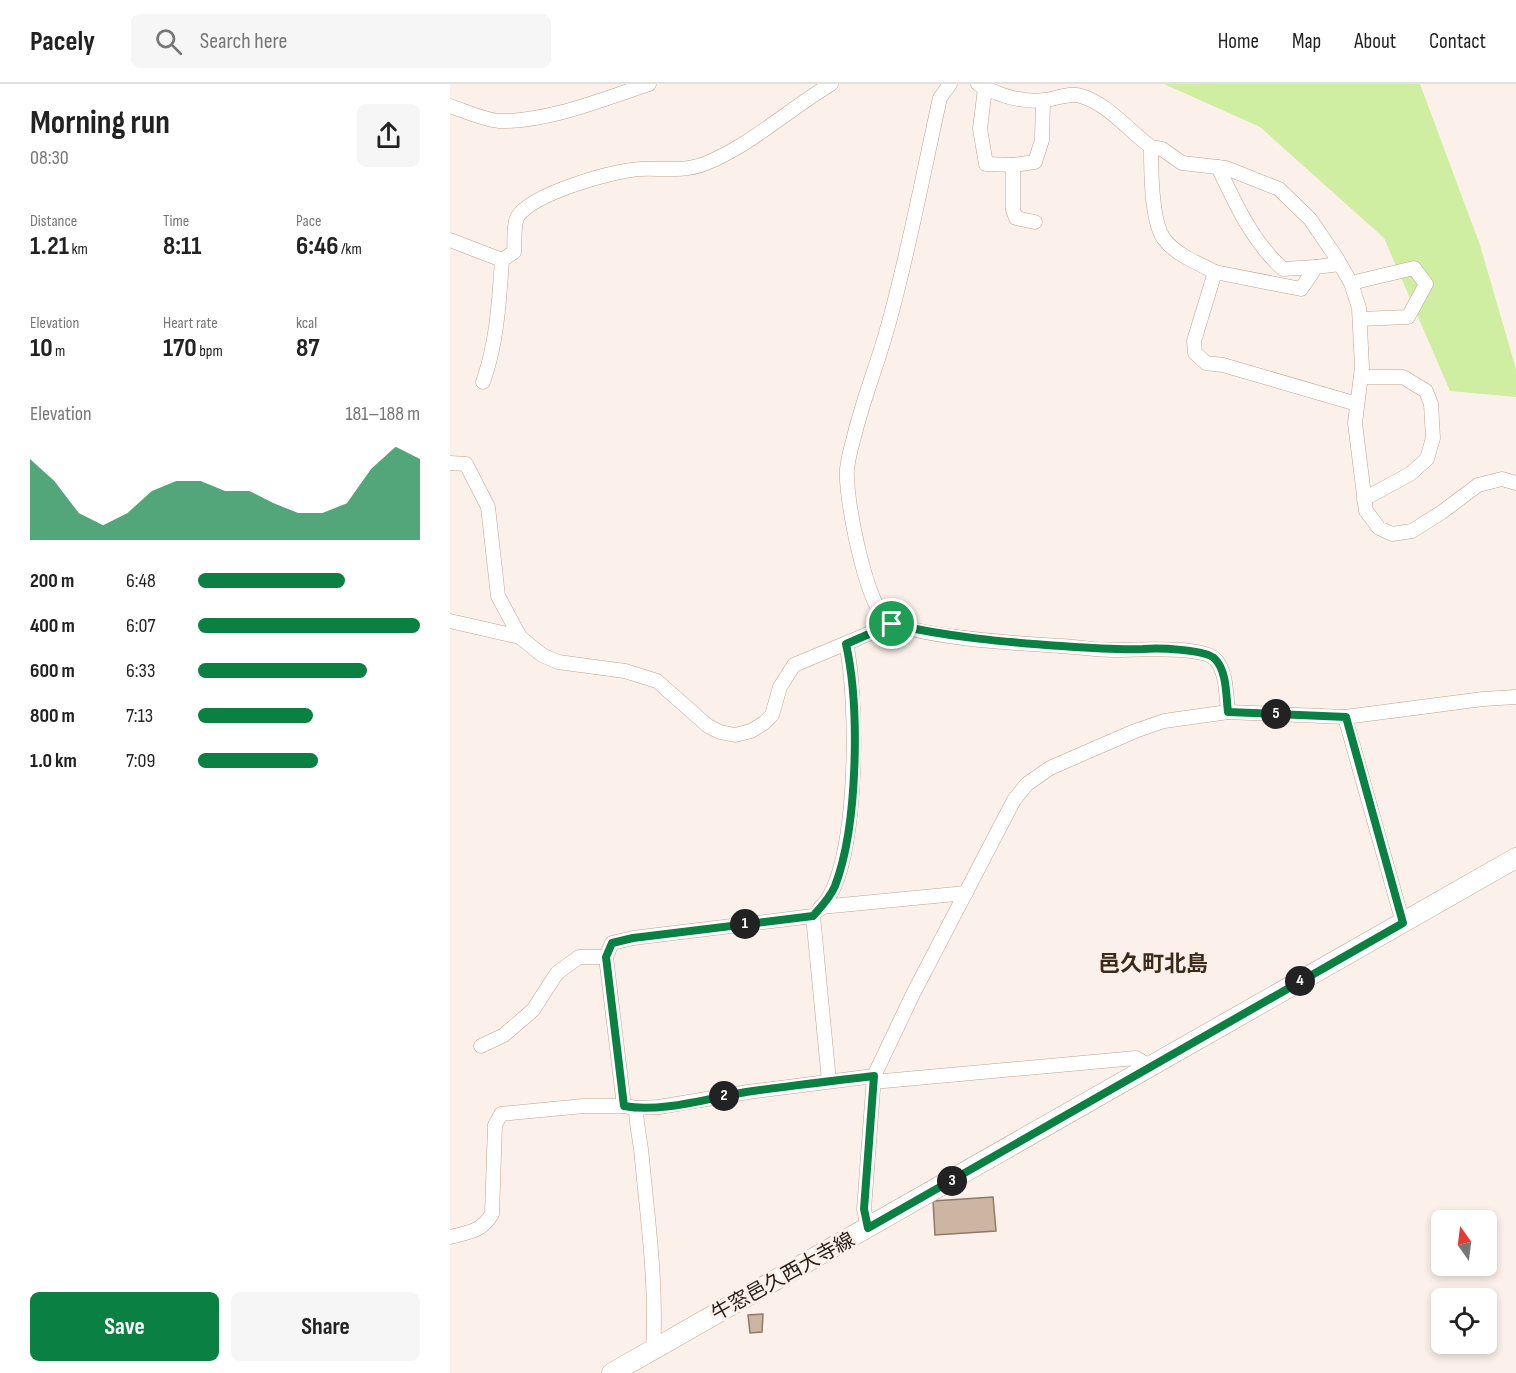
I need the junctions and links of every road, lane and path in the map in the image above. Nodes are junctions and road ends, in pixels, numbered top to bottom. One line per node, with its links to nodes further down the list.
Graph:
1 (650, 84): 6 (street)
2 (830, 84): 12 (street)
3 (950, 84): 25 (street)
4 (982, 86): 5 (street); 8 (street)
5 (1042, 101): 7 (street); 8 (street)
6 (450, 106)
7 (1151, 147): 9 (street); 15 (street)
8 (1013, 165): 10 (street)
9 (1218, 167): 13 (street); 14 (street)
10 (1035, 222)
11 (450, 240): 12 (street)
12 (502, 260): 19 (street)
13 (1340, 264): 14 (street); 16 (street)
14 (1316, 267): 15 (street)
15 (1215, 272): 20 (street)
16 (1351, 284): 17 (street); 17 (street)
17 (1360, 319): 18 (street)
18 (1361, 377): 20 (street); 23 (street)
19 (483, 382)
20 (1357, 404): 23 (street)
21 (450, 463): 26 (street)
22 (1516, 483): 23 (street)
23 (1364, 499)
24 (450, 621): 26 (street)
25 (892, 624): 27 (street); 29 (street)
26 (520, 637): 27 (street)
27 (846, 644): 33 (street)
28 (1516, 697): 30 (street)
29 (1228, 712): 30 (street); 32 (street)
30 (1346, 717): 34 (street)
31 (1516, 858): 34 (main road, 牛窓邑久西大寺線)
32 (966, 893): 33 (street); 38 (street)
33 (817, 912): 35 (street); 39 (street)
34 (1403, 923): 37 (main road, 牛窓邑久西大寺線)
35 (606, 957): 36 (street); 40 (street)
36 (481, 1046)
37 (1151, 1067): 38 (street); 41 (main road, 牛窓邑久西大寺線)
38 (873, 1079): 39 (street); 41 (street)
39 (829, 1081): 40 (street)
40 (630, 1107): 42 (street); 43 (street)
41 (868, 1228): 43 (main road, 牛窓邑久西大寺線)
42 (450, 1237)
43 (653, 1350): 44 (main road, 牛窓邑久西大寺線)
44 (612, 1373)

